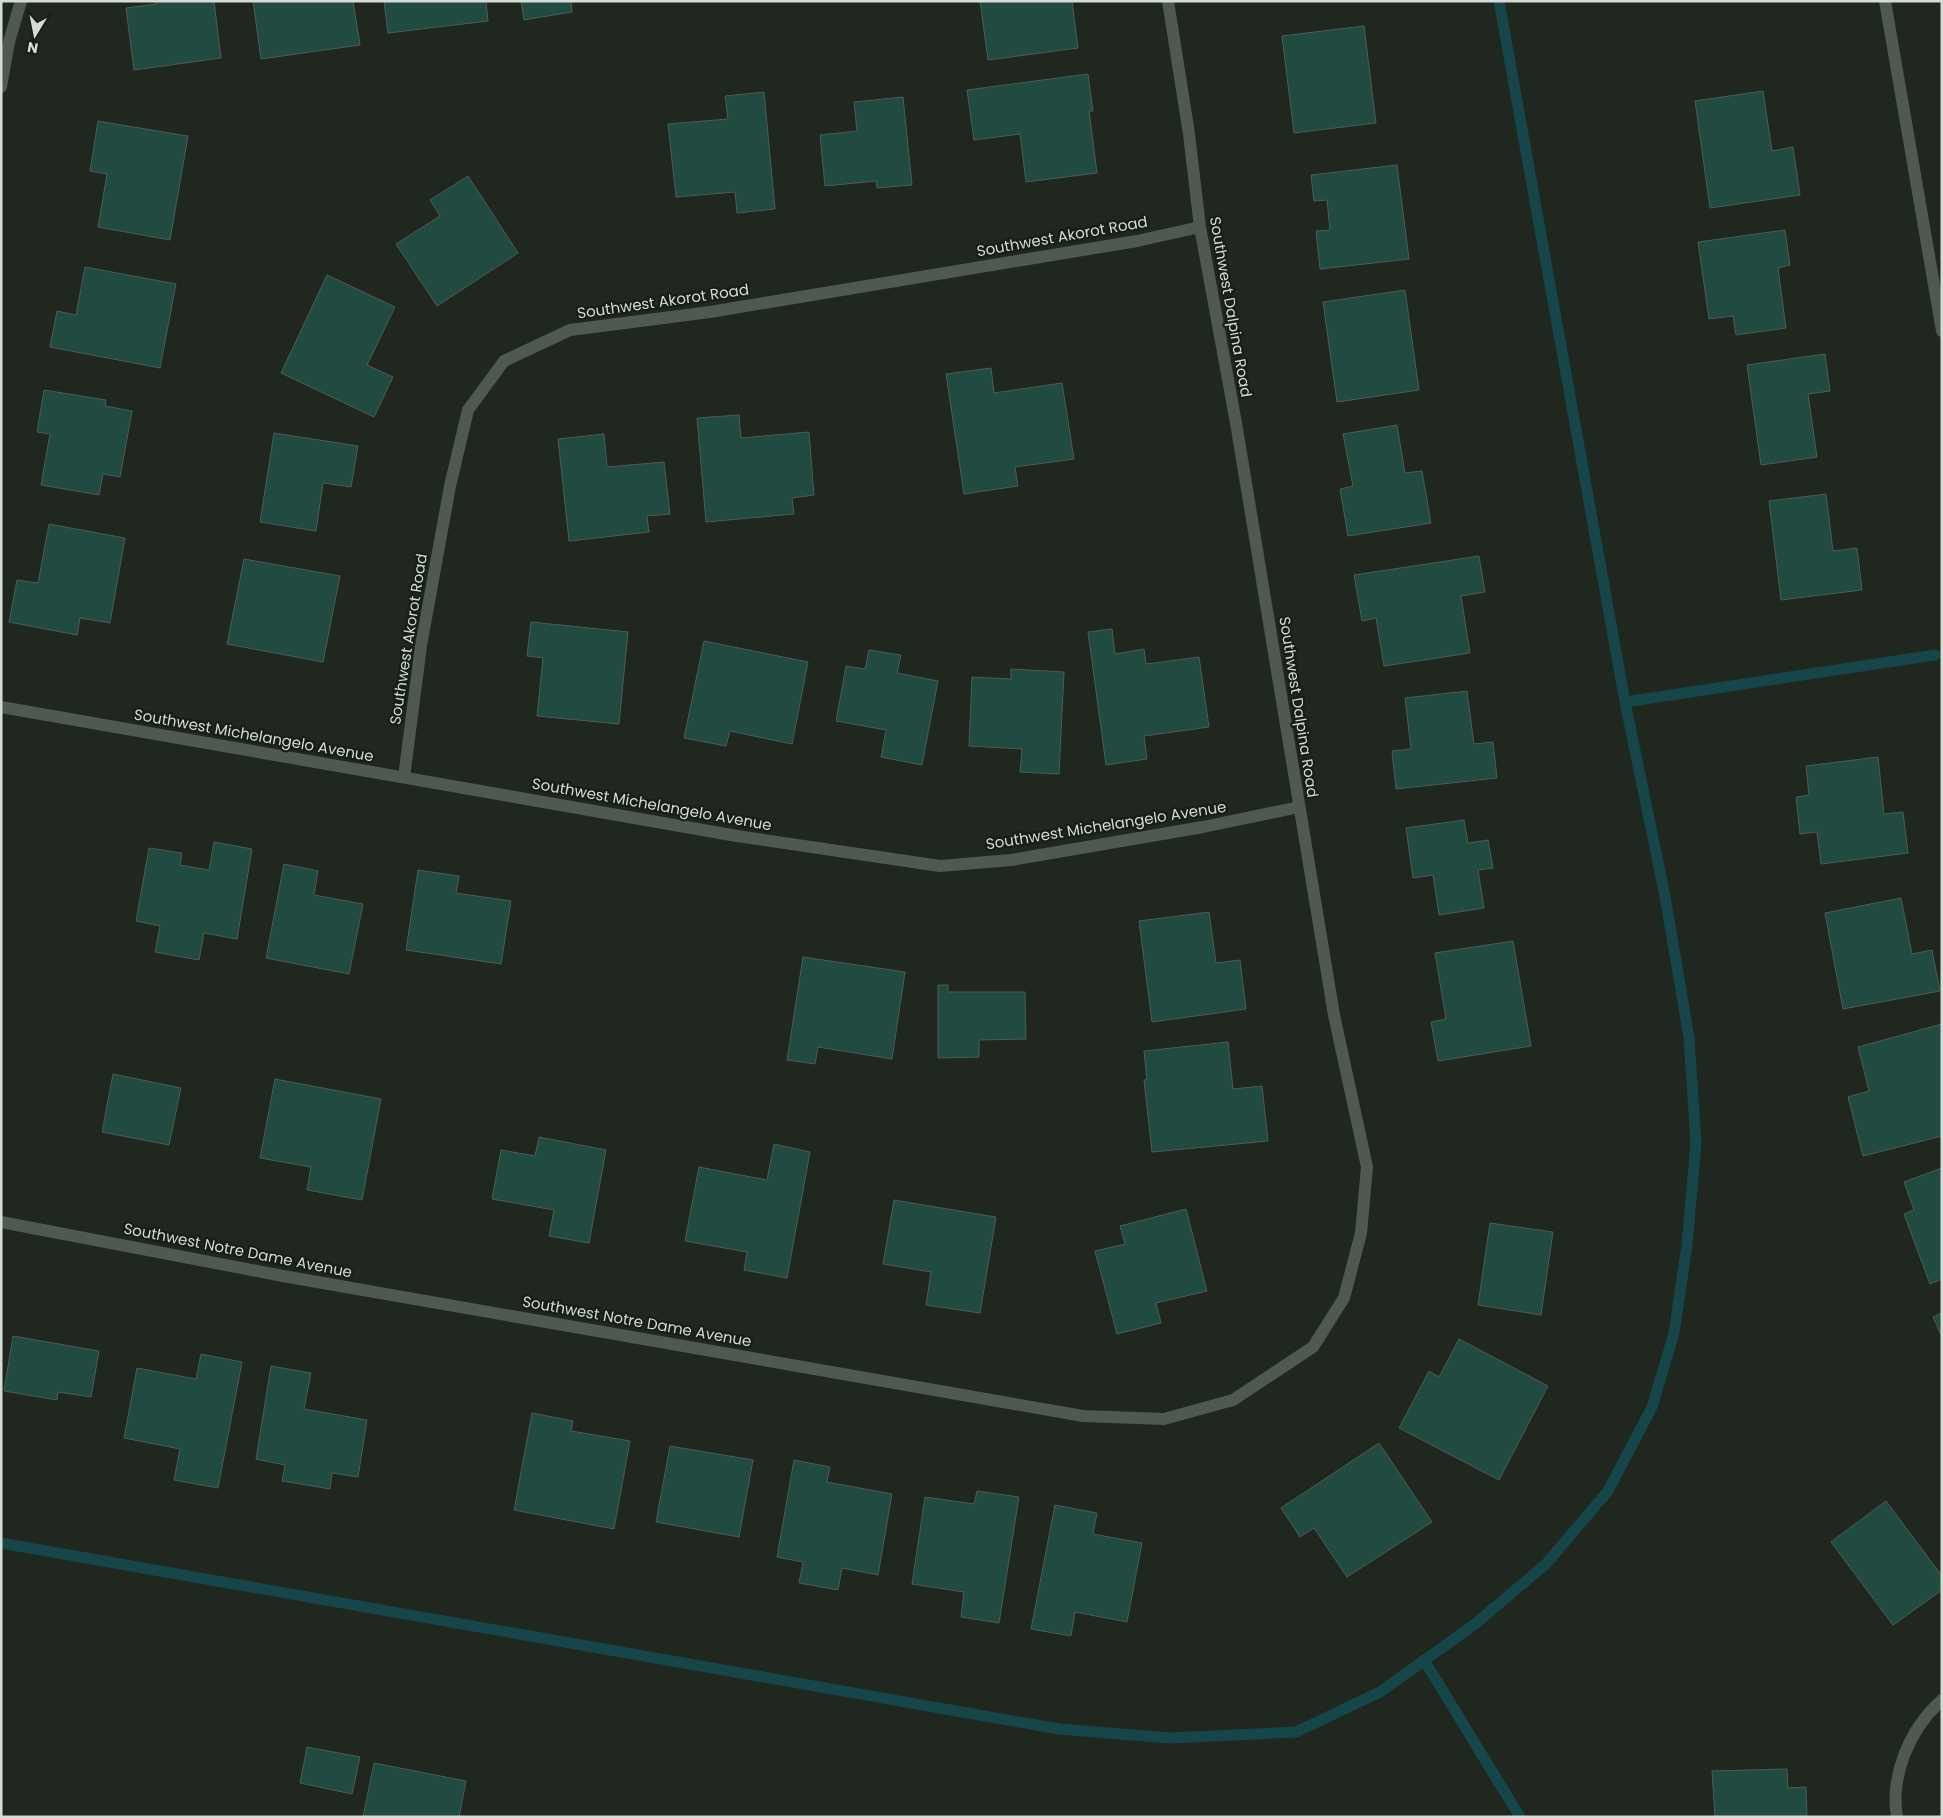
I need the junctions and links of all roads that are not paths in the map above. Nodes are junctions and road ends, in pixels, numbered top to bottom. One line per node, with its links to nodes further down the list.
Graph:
1 (21, 1): 4 (street)
2 (1168, 1): 5 (street, Southwest Dalpina Road)
3 (1886, 1): 6 (street)
4 (1, 87)
5 (1200, 227): 8 (street, Southwest Akorot Road); 9 (street, Southwest Dalpina Road)
6 (1942, 331)
7 (1, 707): 8 (street, Southwest Michelangelo Avenue)
8 (404, 777): 9 (street, Southwest Michelangelo Avenue)
9 (1299, 807): 11 (street, Southwest Dalpina Road)
10 (1, 1222): 11 (street, Southwest Notre Dame Avenue)
11 (1262, 1381)
12 (1942, 1700): 13 (street)
13 (1897, 1817)

